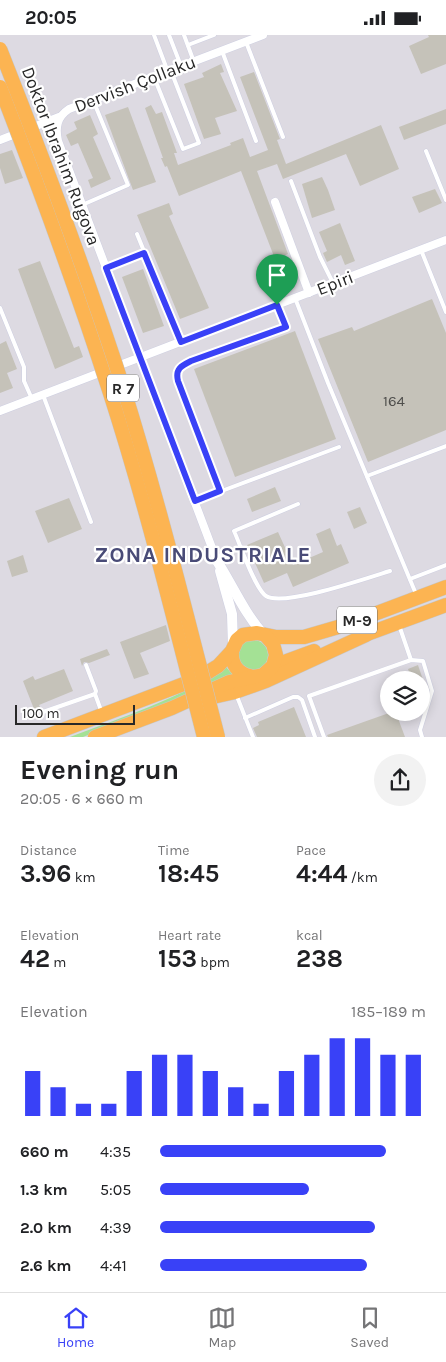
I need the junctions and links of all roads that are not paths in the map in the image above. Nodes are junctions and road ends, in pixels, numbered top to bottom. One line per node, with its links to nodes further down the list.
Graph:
1 (154, 35): 12 (lane)
2 (169, 35): 11 (lane)
3 (184, 35): 7 (lane)
4 (214, 35): 7 (lane)
5 (258, 36): 6 (street, Dervish Çollaku)
6 (243, 40): 9 (street, Dervish Çollaku); 17 (lane)
7 (188, 45): 10 (lane)
8 (0, 49): 73 (highway, Doktor Ibrahim Rugova / R 7, bridge)
9 (222, 51): 10 (street, Dervish Çollaku); 19 (lane)
10 (194, 62): 11 (street, Dervish Çollaku)
11 (181, 67): 12 (street, Dervish Çollaku)
12 (169, 71): 13 (street, Dervish Çollaku); 13 (lane)
13 (154, 77): 15 (street, Dervish Çollaku)
14 (0, 87): 72 (highway, Doktor Ibrahim Rugova / R 7, bridge)
15 (93, 101): 16 (street, Dervish Çollaku); 24 (lane)
16 (59, 117): 18 (street); 24 (street, Dervish Çollaku)
17 (283, 137)
18 (0, 140)
19 (256, 141)
20 (426, 151): 22 (lane)
21 (291, 181): 30 (lane)
22 (446, 200)
23 (276, 202): 31 (street)
24 (82, 205): 29 (street, Dervish Çollaku)
25 (137, 235): 28 (lane)
26 (446, 241): 27 (street, Epiri)
27 (421, 250): 30 (street, Epiri); 35 (lane)
28 (144, 253): 29 (lane); 36 (lane)
29 (106, 268): 37 (street, Dervish Çollaku)
30 (334, 283): 31 (street, Epiri)
31 (309, 293): 32 (street, Epiri)
32 (295, 298): 33 (street, Epiri); 43 (lane)
33 (277, 305): 36 (street, Epiri); 44 (lane)
34 (0, 308): 39 (lane)
35 (446, 312)
36 (181, 342): 37 (street, Epiri)
37 (140, 357): 38 (street, Epiri); 45 (street, Dervish Çollaku)
38 (43, 395): 39 (street, Epiri); 47 (lane)
39 (32, 399): 40 (street, Epiri)
40 (0, 411)
41 (446, 446): 43 (lane)
42 (339, 447): 44 (lane)
43 (367, 477): 52 (lane)
44 (220, 491): 45 (lane)
45 (195, 501): 49 (street, Dervish Çollaku)
46 (298, 504): 48 (lane)
47 (91, 522)
48 (241, 547): 49 (lane); 51 (lane)
49 (217, 559): 57 (street); 59 (street)
50 (446, 565): 52 (lane)
51 (390, 571)
52 (410, 579): 54 (lane)
53 (446, 587): 54 (highway, M-9)
54 (418, 598): 57 (highway, M-9)
55 (446, 605): 56 (highway, M-9)
56 (398, 623): 58 (highway, M-9); 60 (lane)
57 (265, 635): 59 (highway); 62 (highway)
58 (366, 635): 62 (highway, M-9); 64 (highway)
59 (232, 649): 63 (highway); 68 (highway)
60 (411, 660): 76 (lane); 77 (lane)
61 (86, 665): 65 (lane)
62 (273, 666): 63 (highway)
63 (250, 677): 66 (highway)
64 (235, 692): 66 (highway); 69 (lane)
65 (95, 694): 67 (lane); 68 (lane)
66 (172, 708): 71 (highway)
67 (43, 713)
68 (103, 715): 70 (highway)
69 (245, 718): 74 (lane); 75 (lane)
70 (44, 737)
71 (95, 737)
72 (204, 737)
73 (218, 737)
74 (253, 737)
75 (315, 737)
76 (324, 737)
77 (422, 737)

